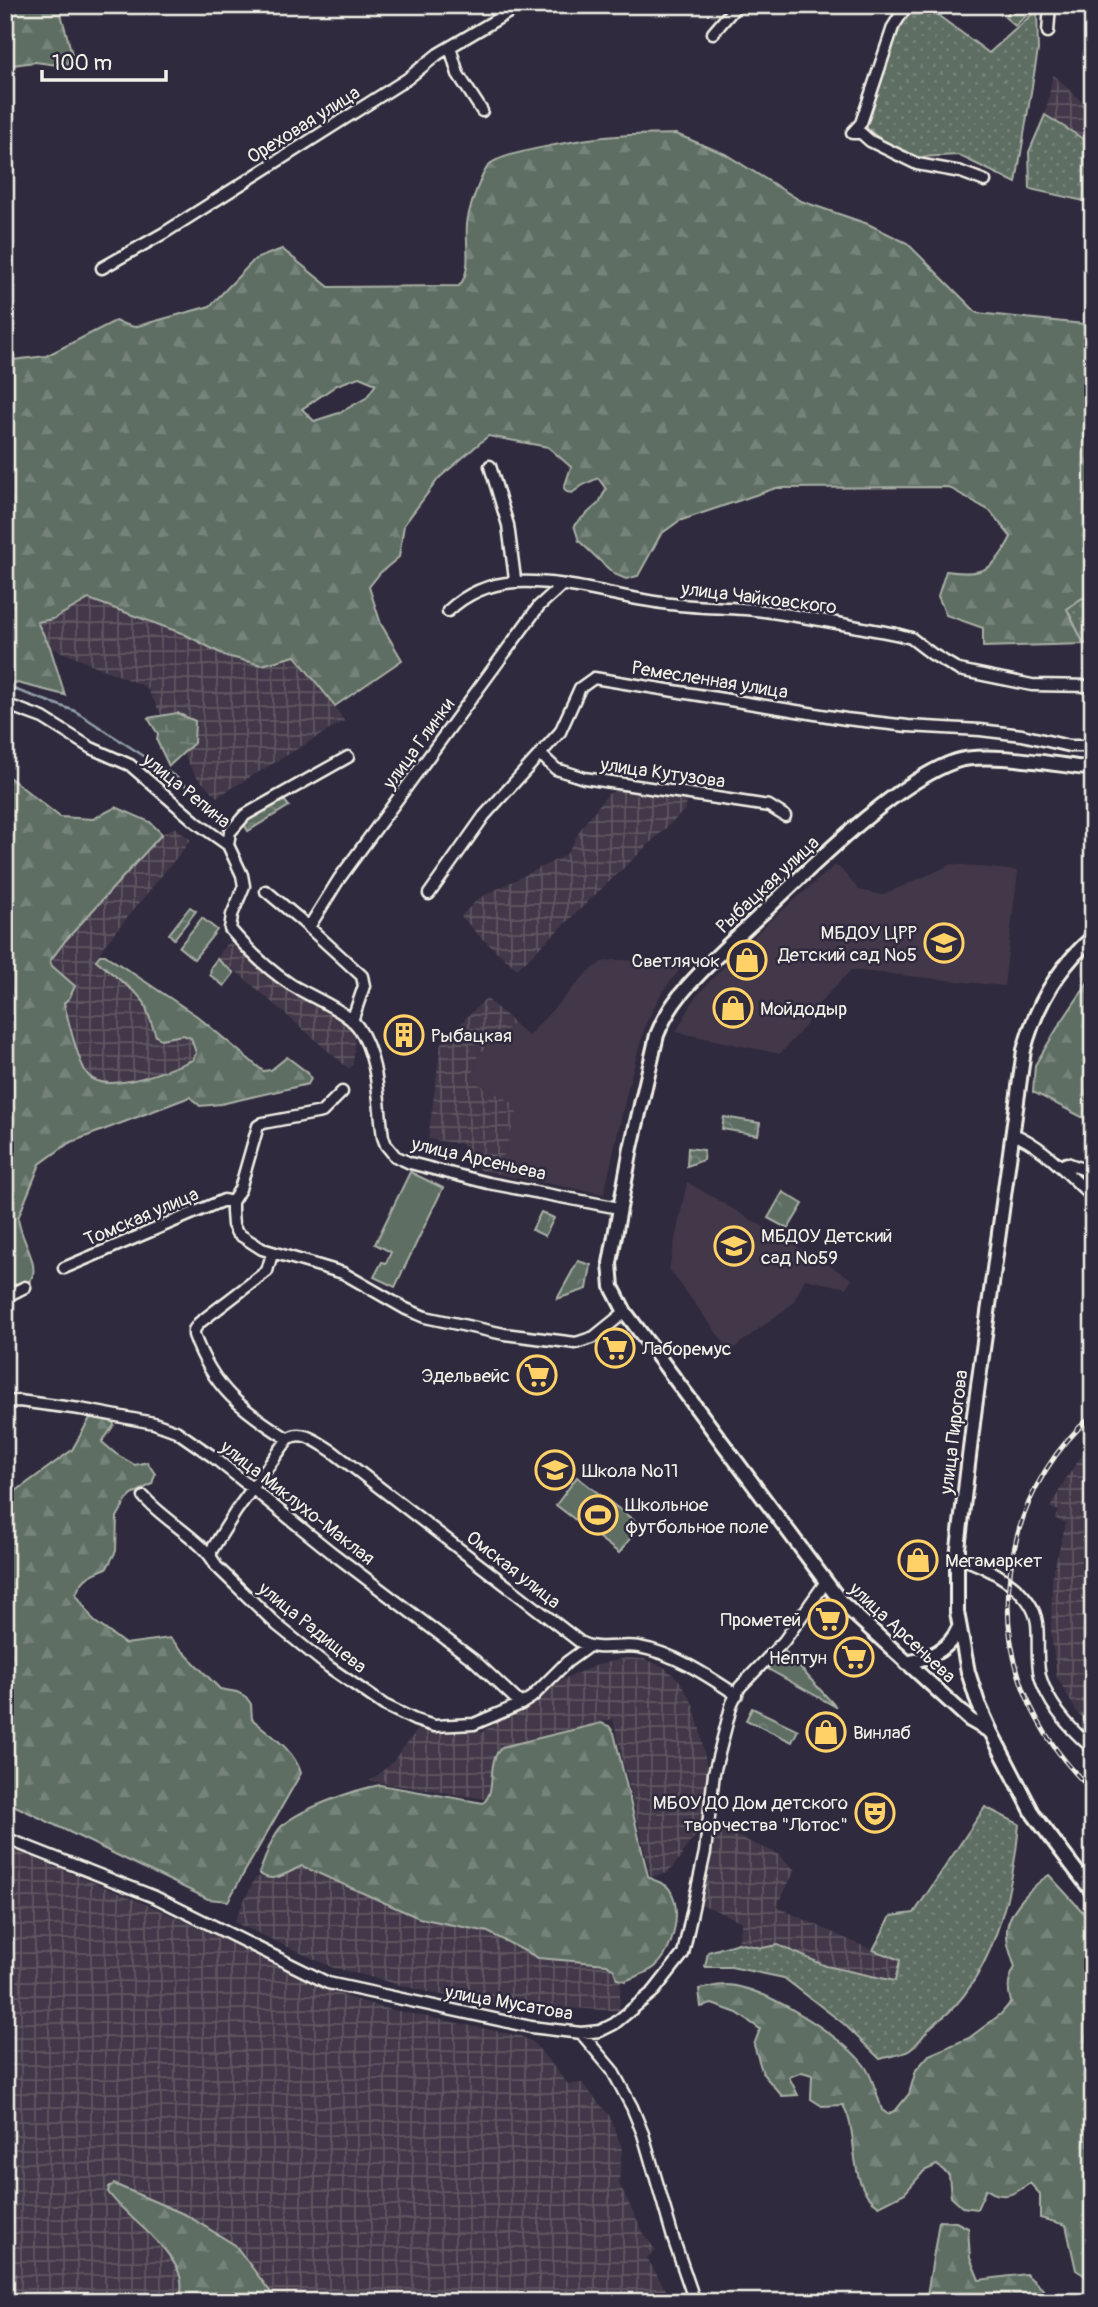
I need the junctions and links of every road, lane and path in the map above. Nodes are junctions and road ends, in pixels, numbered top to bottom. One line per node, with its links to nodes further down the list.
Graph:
1 (521, 5): 9 (street, Ореховая улица)
2 (737, 5): 8 (street)
3 (907, 5): 11 (street)
4 (1050, 5): 7 (street)
5 (1078, 5): 6 (street)
6 (1093, 16)
7 (1048, 32)
8 (713, 33)
9 (450, 47): 10 (street); 12 (street, Ореховая улица)
10 (482, 111)
11 (985, 181)
12 (102, 268)
13 (490, 466): 14 (street)
14 (518, 582): 15 (street, улица Чайковского); 16 (street, улица Чайковского)
15 (561, 586): 17 (street, улица Чайковского); 27 (street, улица Глинки)
16 (448, 611)
17 (1093, 686)
18 (5, 704): 24 (street, улица Репина)
19 (1093, 746): 20 (street, Ремесленная улица)
20 (540, 754): 23 (street, улица Кутузова); 26 (street, Ремесленная улица)
21 (348, 757): 24 (street)
22 (1093, 769): 36 (main road, Рыбацкая улица)
23 (785, 816)
24 (228, 845): 29 (street, улица Репина)
25 (266, 891): 27 (street)
26 (429, 894)
27 (309, 927): 29 (street)
28 (1093, 937): 31 (main road, улица Пирогова)
29 (352, 1021): 36 (street, улица Арсеньева)
30 (342, 1092): 35 (street)
31 (1013, 1134): 32 (street); 47 (main road, улица Пирогова)
32 (1060, 1166): 33 (street); 34 (street)
33 (1093, 1173)
34 (1093, 1197)
35 (232, 1202): 37 (street); 38 (street, Томская улица)
36 (619, 1208): 41 (main road, улица Арсеньева)
37 (272, 1254): 41 (street); 43 (street)
38 (64, 1268)
39 (25, 1287): 40 (street)
40 (5, 1297)
41 (625, 1312): 48 (main road, улица Арсеньева)
42 (5, 1402): 44 (street, улица Миклухо-Маклая)
43 (288, 1439): 44 (street); 50 (street, Омская улица)
44 (251, 1489): 46 (street); 53 (street, улица Миклухо-Маклая)
45 (144, 1497): 46 (street, улица Радищева)
46 (211, 1555): 53 (street, улица Радищева)
47 (957, 1557): 49 (main road, улица Пирогова); 55 (street)
48 (825, 1583): 51 (main road, улица Арсеньева); 52 (street, улица Мусатова)
49 (958, 1629): 51 (main road); 54 (main road, улица Пирогова)
50 (589, 1646): 52 (street); 53 (street, улица Радищева)
51 (906, 1663): 54 (main road, улица Арсеньева)
52 (737, 1695): 58 (street, улица Мусатова)
53 (521, 1704)
54 (991, 1731): 57 (main road, улица Пирогова)
55 (1093, 1749)
56 (5, 1838): 58 (street, улица Мусатова)
57 (1093, 1893)
58 (581, 2033): 59 (street)
59 (695, 2302)

